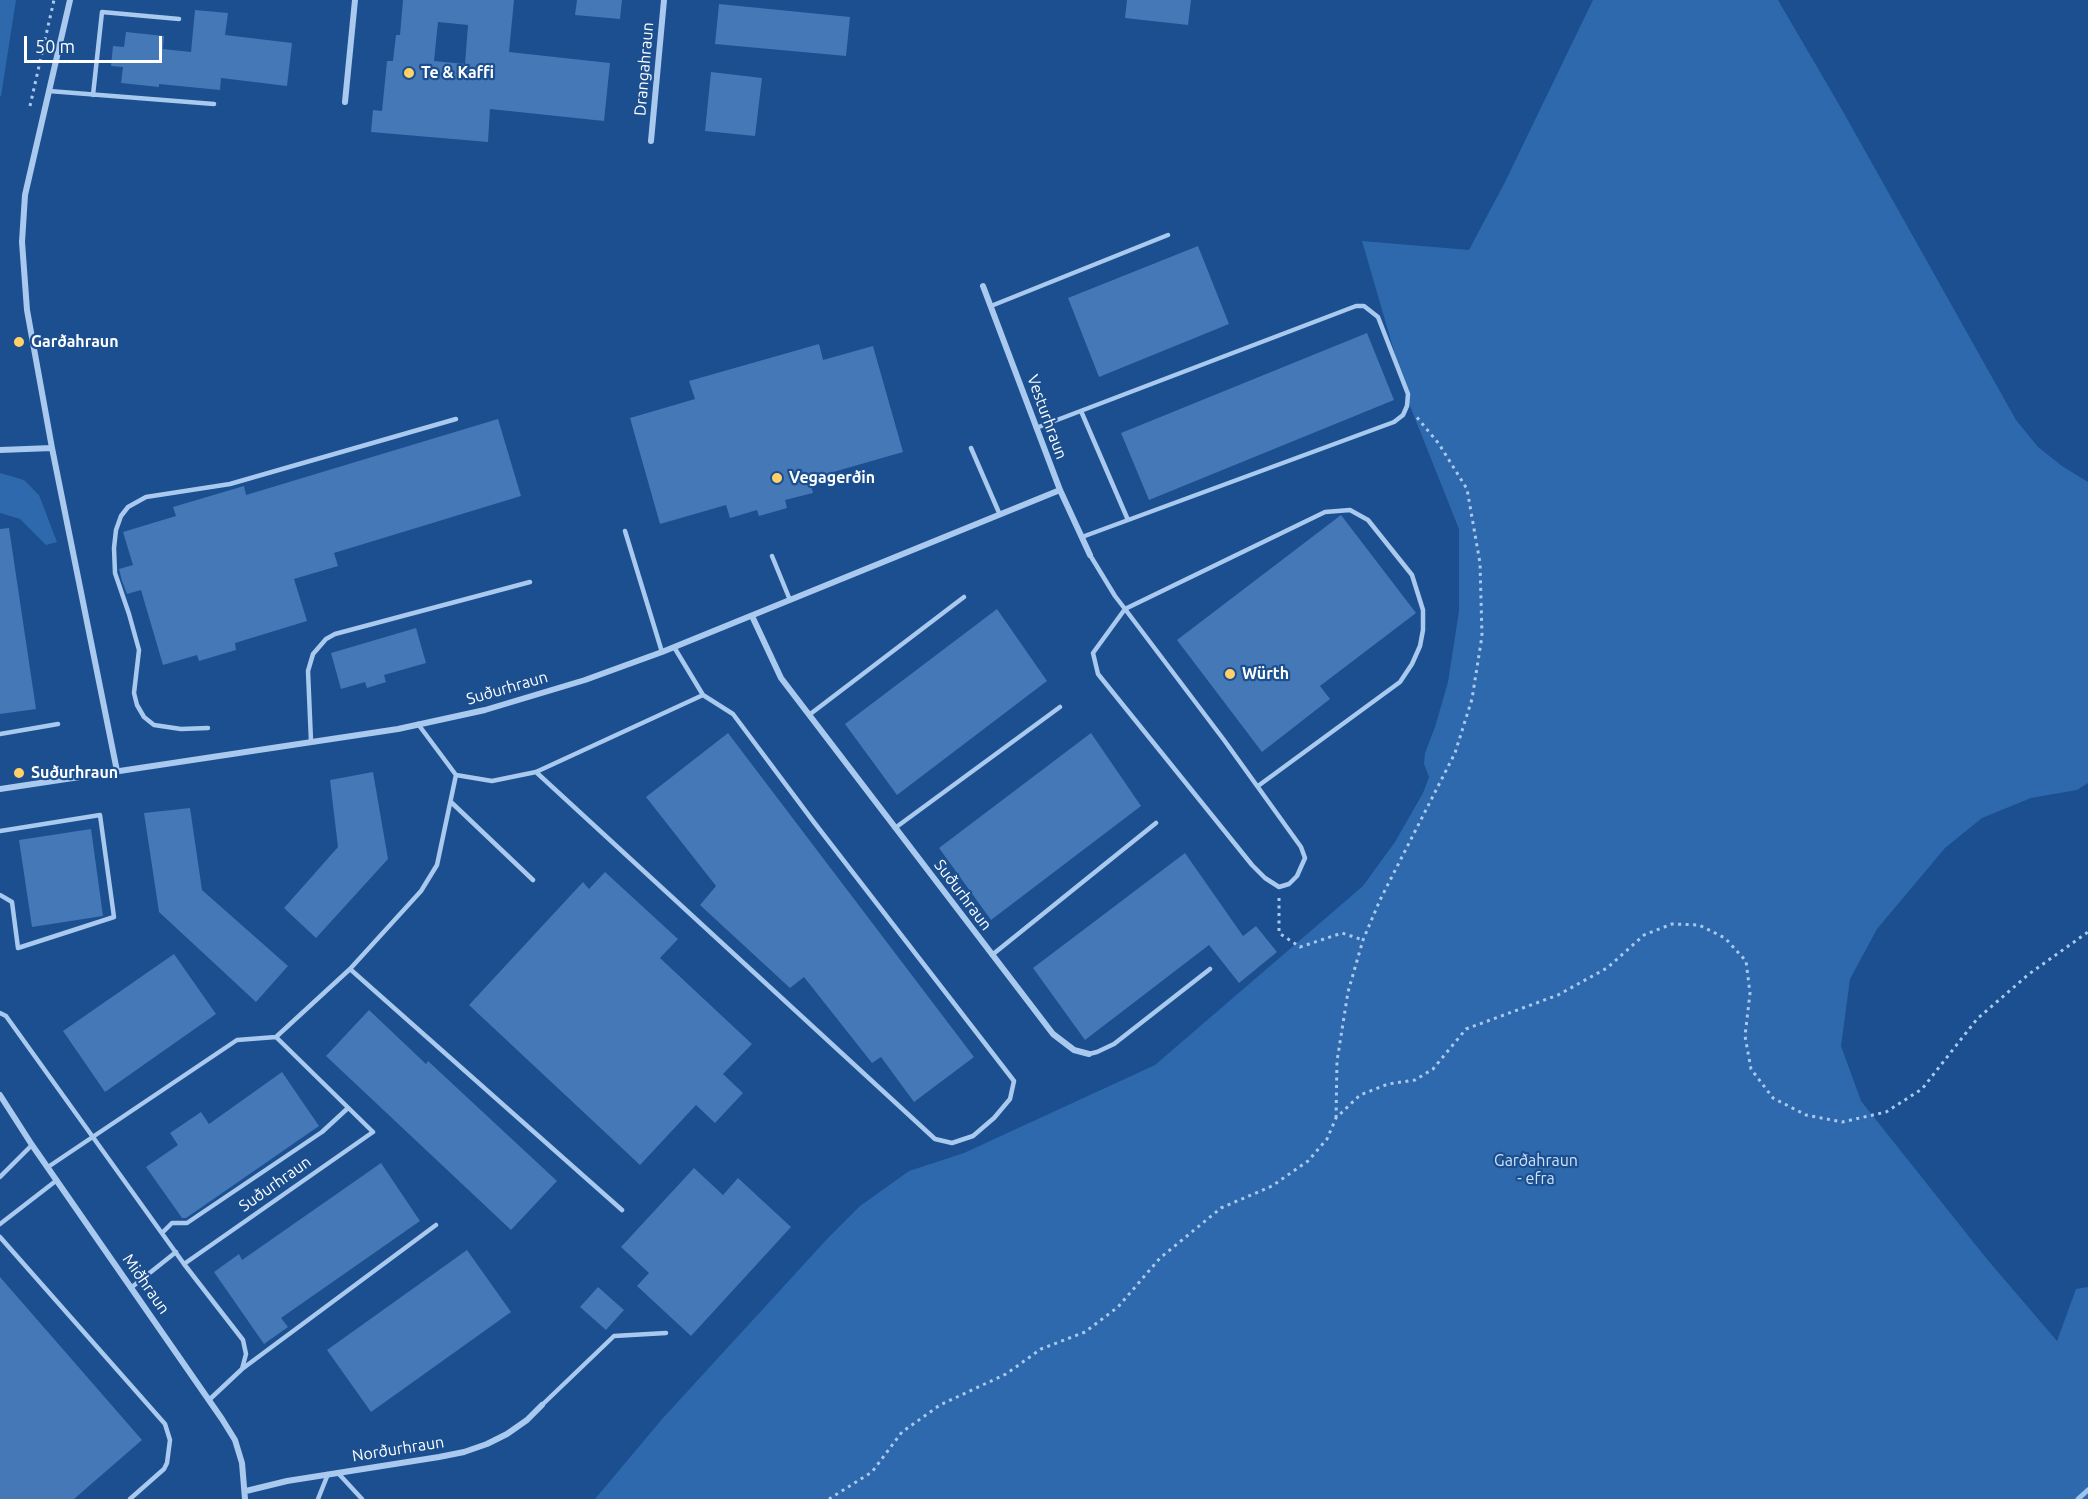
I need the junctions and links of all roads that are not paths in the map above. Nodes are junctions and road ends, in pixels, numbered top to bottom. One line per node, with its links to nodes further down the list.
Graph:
1 (70, 0): 5 (street)
2 (355, 0): 7 (street)
3 (664, 0): 9 (street, Drangahraun)
4 (178, 19): 6 (lane)
5 (49, 91): 6 (lane); 16 (street)
6 (93, 95): 8 (lane)
7 (345, 102)
8 (213, 104)
9 (651, 141)
10 (1168, 235): 12 (lane)
11 (983, 286): 12 (street, Vesturhraun)
12 (991, 306): 15 (street, Vesturhraun)
13 (1081, 411): 15 (lane); 21 (lane); 21 (lane)
14 (456, 419): 38 (lane)
15 (1036, 428): 19 (street, Vesturhraun)
16 (52, 448): 18 (street); 41 (street)
17 (971, 448): 20 (lane)
18 (0, 450)
19 (1060, 490): 20 (street, Suðurhraun); 23 (street, Vesturhraun)
20 (999, 515): 28 (street, Suðurhraun)
21 (1128, 520): 23 (lane)
22 (625, 531): 32 (lane)
23 (1082, 537): 24 (street, Vesturhraun)
24 (1090, 555): 29 (lane)
25 (772, 556): 28 (lane)
26 (530, 582): 40 (lane)
27 (964, 597): 35 (lane)
28 (790, 600): 30 (street, Suðurhraun)
29 (1125, 609): 44 (lane); 44 (lane); 44 (lane)
30 (752, 616): 31 (street, Suðurhraun); 35 (street, Suðurhraun)
31 (674, 647): 32 (street, Suðurhraun); 33 (lane)
32 (662, 652): 37 (street, Suðurhraun)
33 (703, 694): 42 (lane); 42 (lane)
34 (1060, 707): 48 (lane)
35 (809, 715): 48 (street, Suðurhraun)
36 (58, 724): 39 (lane)
37 (418, 724): 40 (street, Suðurhraun); 43 (lane)
38 (208, 728)
39 (0, 734)
40 (312, 741): 41 (street, Suðurhraun)
41 (117, 771): 45 (street)
42 (536, 772): 43 (lane)
43 (456, 775): 46 (lane)
44 (1258, 786)
45 (0, 789)
46 (451, 802): 50 (lane); 53 (lane)
47 (1156, 823): 52 (lane)
48 (895, 828): 52 (street, Suðurhraun)
49 (0, 831): 51 (lane)
50 (533, 880)
51 (0, 895)
52 (992, 955): 57 (street, Suðurhraun)
53 (350, 969): 56 (lane); 66 (lane)
54 (1210, 969): 57 (lane)
55 (0, 1013): 61 (lane)
56 (276, 1037): 60 (lane, Suðurhraun); 61 (lane)
57 (1089, 1054)
58 (0, 1095): 59 (street, Miðhraun)
59 (3, 1107): 62 (street, Miðhraun)
60 (348, 1108): 69 (lane); 72 (lane, Suðurhraun)
61 (92, 1137): 63 (lane); 69 (lane)
62 (32, 1145): 63 (street, Miðhraun); 64 (lane)
63 (48, 1167): 65 (street, Miðhraun)
64 (0, 1177)
65 (57, 1180): 67 (lane); 73 (street, Miðhraun)
66 (622, 1210)
67 (0, 1224)
68 (436, 1225): 75 (lane)
69 (162, 1233): 71 (lane)
70 (0, 1237): 81 (lane)
71 (176, 1252): 72 (lane); 73 (lane)
72 (184, 1264): 75 (lane)
73 (132, 1287): 76 (street, Miðhraun)
74 (666, 1333): 77 (lane)
75 (242, 1369): 76 (lane)
76 (209, 1400): 80 (street, Miðhraun)
77 (542, 1405): 78 (street, Norðurhraun)
78 (338, 1473): 79 (street, Norðurhraun); 84 (lane)
79 (328, 1474): 80 (street, Norðurhraun); 83 (lane)
80 (246, 1491): 82 (street, Miðhraun)
81 (130, 1499)
82 (246, 1499)
83 (318, 1499)
84 (362, 1499)

